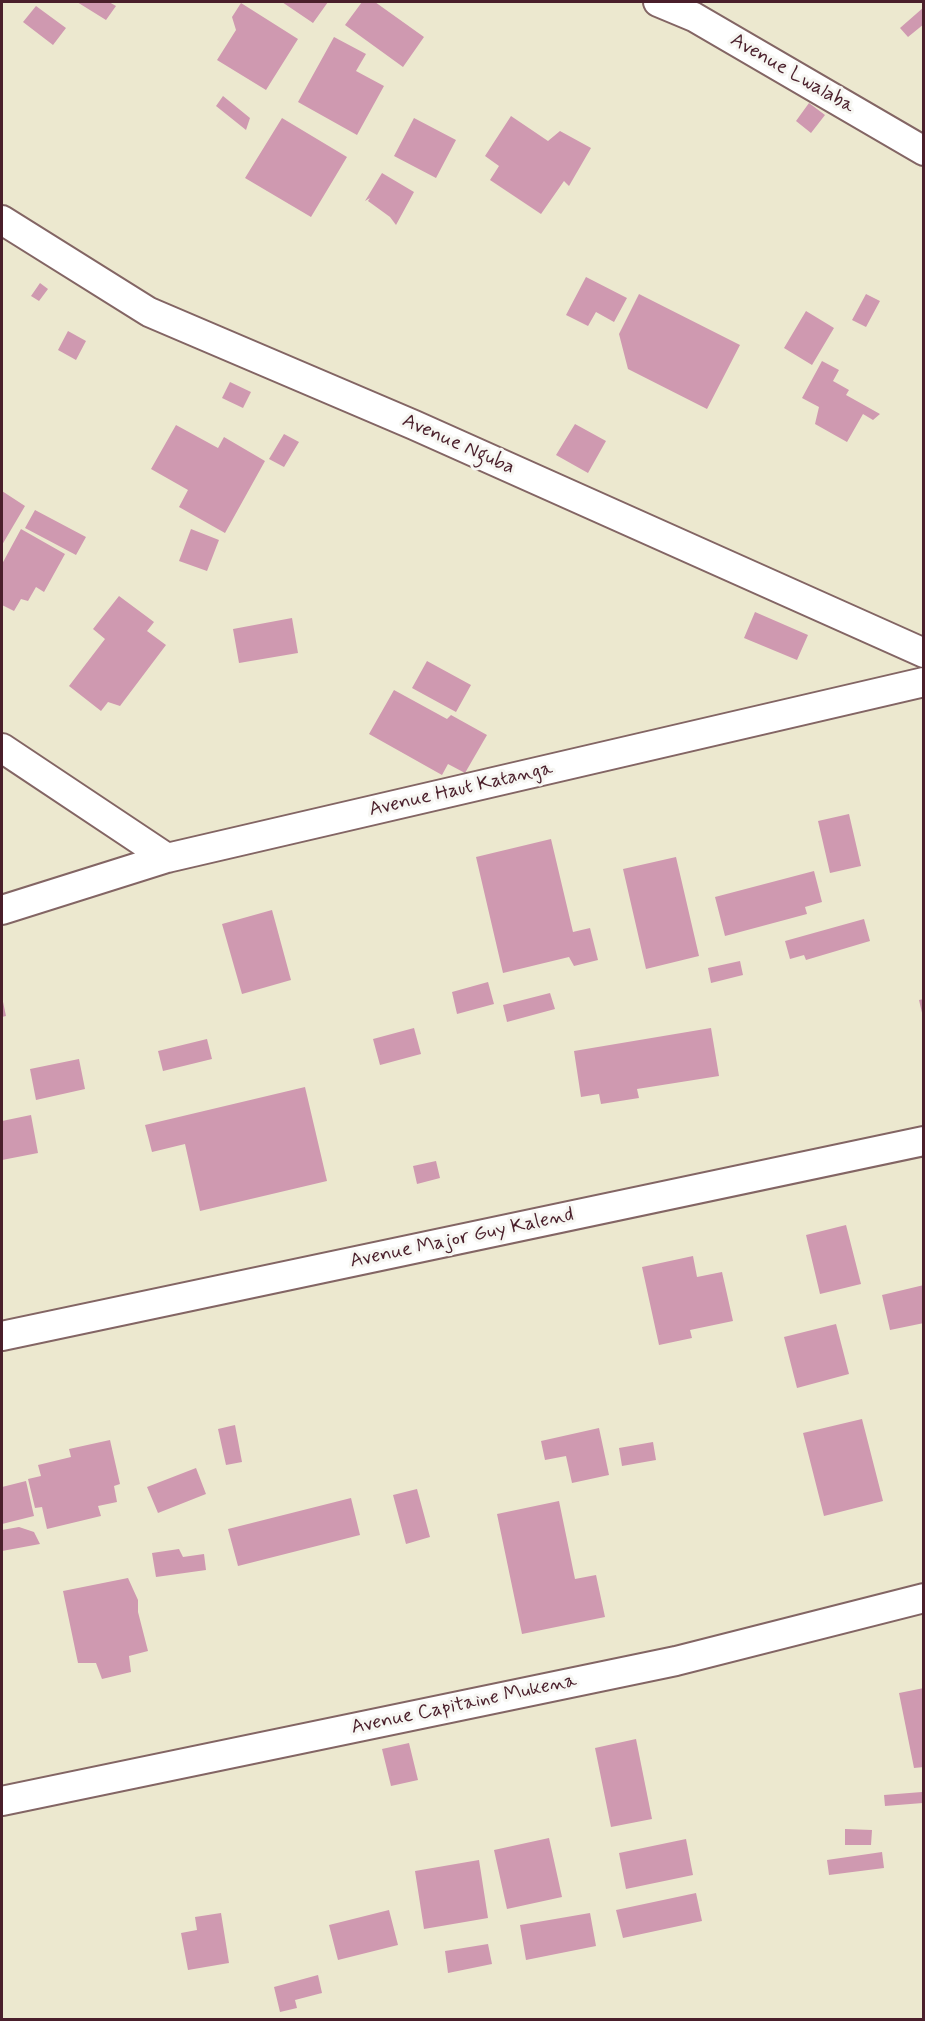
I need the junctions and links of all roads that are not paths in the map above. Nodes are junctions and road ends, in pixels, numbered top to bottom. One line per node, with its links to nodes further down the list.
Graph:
1 (658, 2): 2 (street, Avenue Lwalaba)
2 (924, 151)
3 (2, 220): 4 (street, Avenue Nguba)
4 (924, 652)
5 (924, 682): 7 (street, Avenue Haut Katanga)
6 (2, 748): 7 (street)
7 (167, 858): 8 (street, Avenue Haut Katanga)
8 (2, 910)
9 (924, 1141): 10 (street, Avenue Major Guy Kalend)
10 (2, 1336)
11 (924, 1598): 12 (street, Avenue Capitaine Mukena)
12 (2, 1802)

